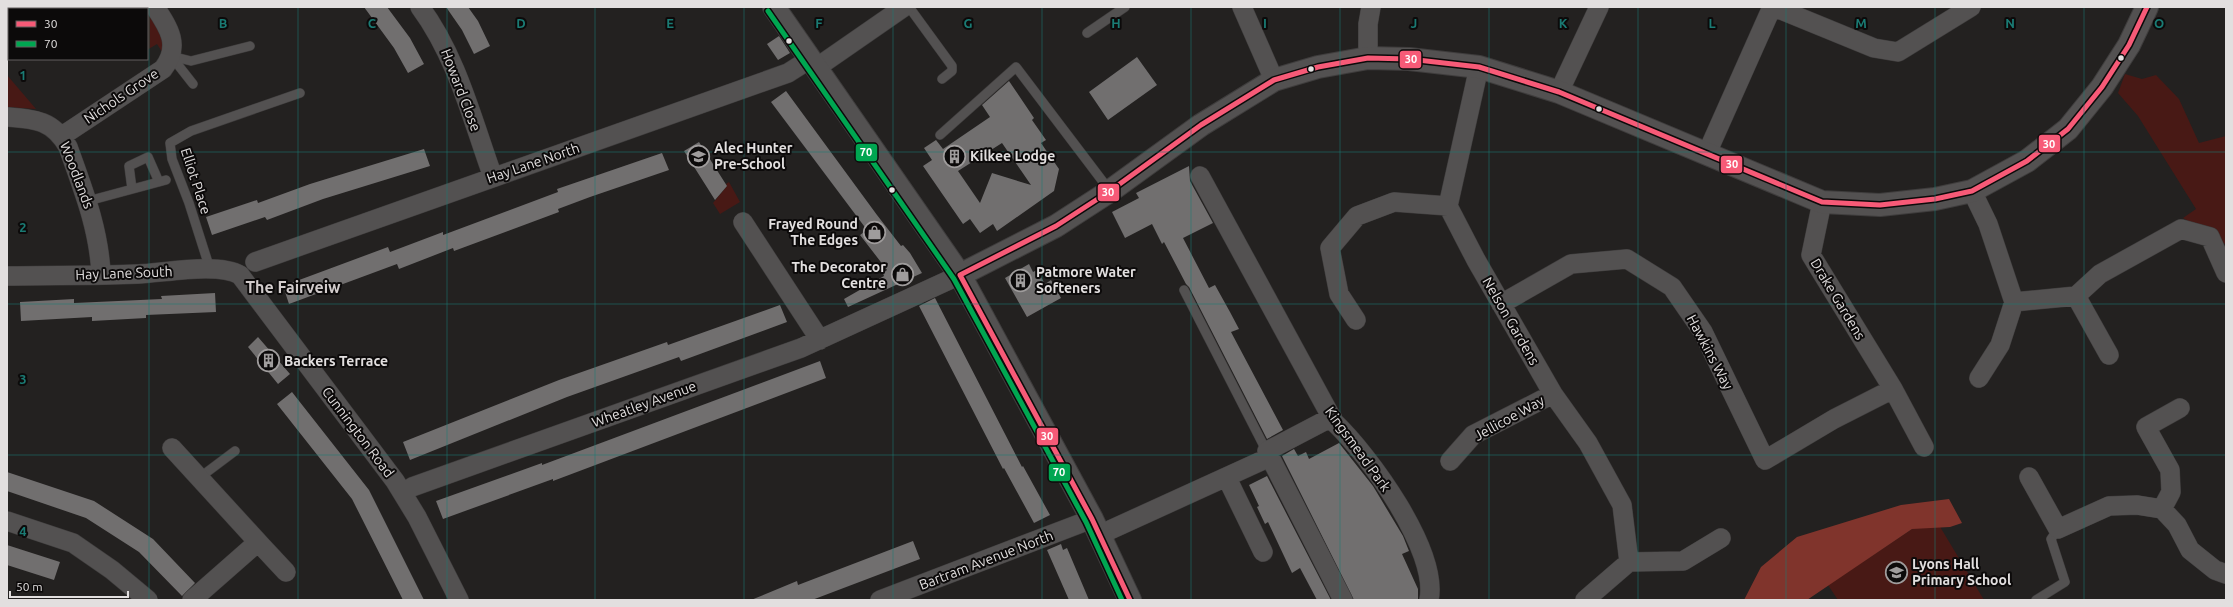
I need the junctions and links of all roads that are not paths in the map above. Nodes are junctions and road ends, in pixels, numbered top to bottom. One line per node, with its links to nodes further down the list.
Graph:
1 (156, 7): 15 (street, Nichols Grove)
2 (420, 7): 29 (street, Howard Close)
3 (774, 7): 17 (street)
4 (904, 7): 17 (street, Hay Lane North)
5 (908, 7): 19 (lane)
6 (1125, 7): 13 (lane)
7 (1242, 7): 20 (street)
8 (1371, 7): 16 (street)
9 (1598, 7): 23 (street)
10 (1773, 7): 11 (street); 27 (street)
11 (1971, 7)
12 (2147, 7): 32 (street)
13 (1087, 33)
14 (250, 46): 15 (lane)
15 (171, 56): 21 (lane); 26 (street, Nichols Grove)
16 (1368, 58): 18 (street); 20 (street)
17 (813, 63): 29 (street, Hay Lane North); 41 (street)
18 (1479, 68): 23 (street); 35 (street)
19 (942, 79)
20 (1274, 80): 31 (street)
21 (193, 84)
22 (300, 92): 38 (lane, Elliot Place)
23 (1559, 92): 27 (street)
24 (7, 116): 26 (street, Woodlands)
25 (940, 135): 31 (lane)
26 (62, 136): 33 (street, Woodlands)
27 (1707, 153): 34 (street)
28 (1200, 176): 55 (street, Kingsmead Park)
29 (493, 177): 37 (street, Hay Lane North)
30 (132, 189): 30 (lane); 33 (lane)
31 (1110, 191): 41 (street)
32 (1972, 191): 34 (street); 46 (street)
33 (88, 201): 40 (street, Woodlands)
34 (1822, 202): 52 (street, Drake Gardens)
35 (1448, 206): 47 (street, Nelson Gardens); 48 (street)
36 (743, 222): 49 (street)
37 (255, 262)
38 (210, 269): 40 (street, Hay Lane South); 43 (street, Hay Lane South)
39 (2226, 273): 45 (street)
40 (101, 274): 42 (street, Hay Lane South)
41 (960, 274): 49 (street, Wheatley Avenue); 67 (street)
42 (7, 276)
43 (240, 276): 77 (street, Cunnington Road)
44 (1184, 290): 59 (lane)
45 (2076, 296): 46 (street); 50 (street)
46 (2014, 302): 51 (street)
47 (1501, 304): 52 (street, Hawkins Way); 53 (street, Nelson Gardens)
48 (1356, 320)
49 (820, 340): 64 (street, Wheatley Avenue)
50 (2109, 356)
51 (1978, 378)
52 (1893, 389): 56 (street, Drake Gardens)
53 (1553, 394): 60 (street, Jellicoe Way); 72 (street, Nelson Gardens)
54 (2180, 408): 65 (street)
55 (1332, 417): 59 (street); 81 (street, Kingsmead Park)
56 (1924, 447)
57 (172, 448): 62 (street)
58 (235, 451): 62 (lane)
59 (1268, 454): 63 (street); 80 (street)
60 (1450, 461)
61 (2029, 476): 68 (street)
62 (199, 478): 70 (street)
63 (1227, 478): 67 (street); 71 (street)
64 (412, 487)
65 (2162, 509): 68 (street); 74 (street)
66 (7, 521): 75 (street)
67 (1096, 527): 78 (street, Bartram Avenue North); 79 (street)
68 (2058, 529): 83 (lane)
69 (1721, 538): 72 (street)
70 (258, 542): 73 (street); 76 (street)
71 (1263, 552)
72 (1630, 562): 82 (street)
73 (286, 572)
74 (2226, 574)
75 (148, 600)
76 (192, 600)
77 (459, 600)
78 (880, 600)
79 (1130, 600)
80 (1343, 600)
81 (1429, 600)
82 (1586, 600)
83 (2036, 600)

